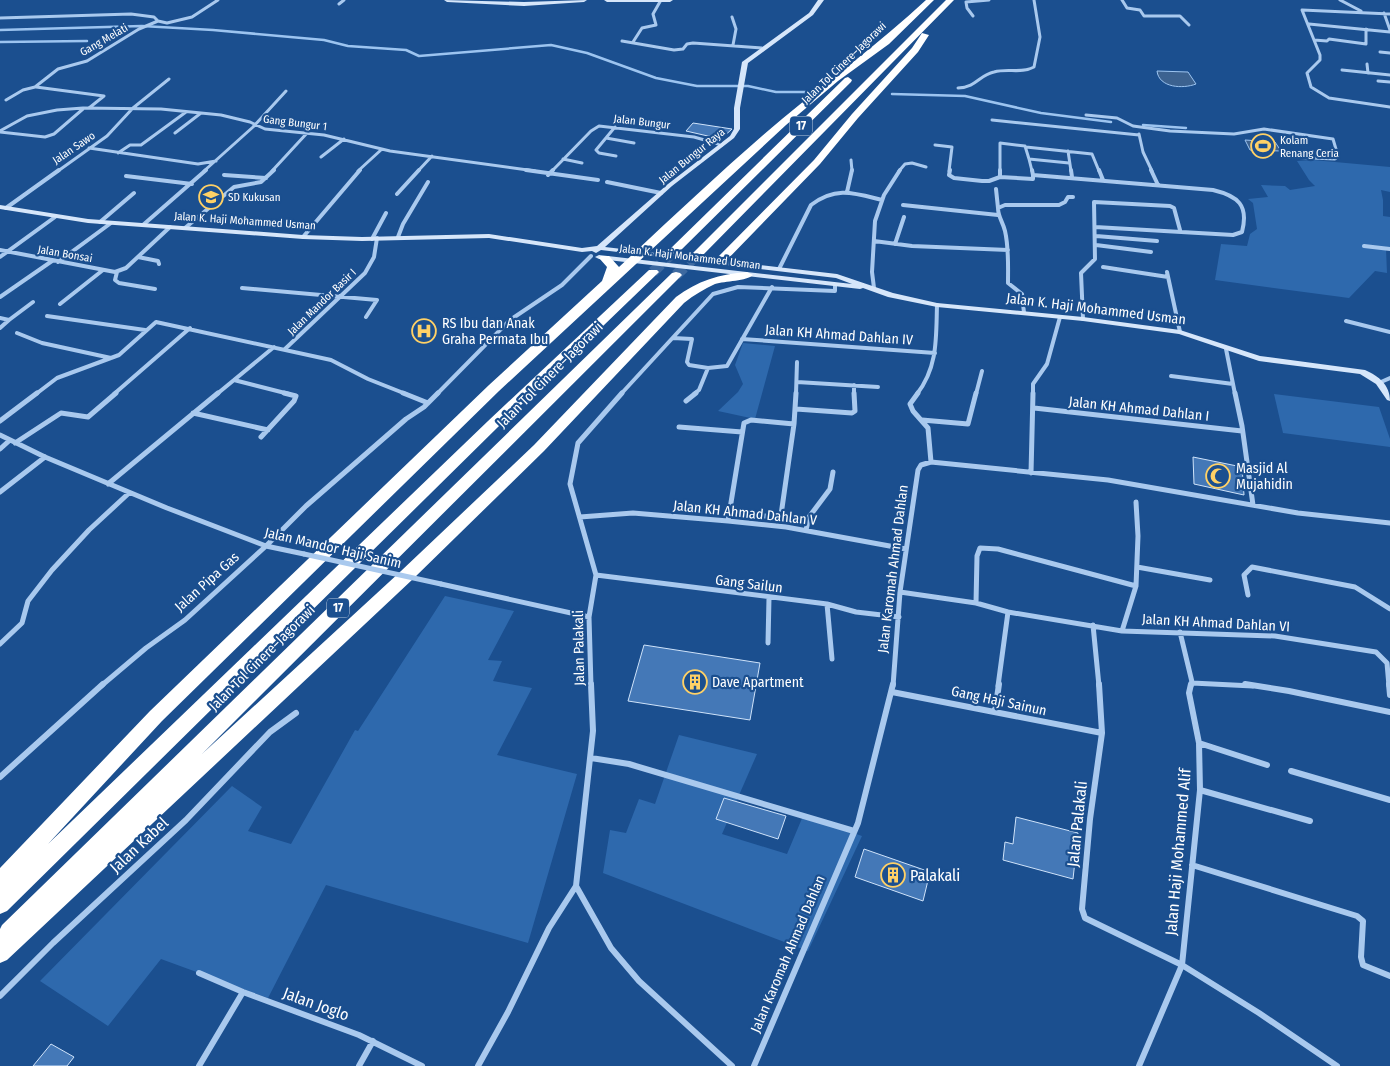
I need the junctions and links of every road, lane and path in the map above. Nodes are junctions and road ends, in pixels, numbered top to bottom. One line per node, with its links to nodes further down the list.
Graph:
1 (218, 0): 24 (street)
2 (344, 0): 17 (street)
3 (447, 0): 13 (street)
4 (584, 0): 13 (street)
5 (607, 0): 6 (street)
6 (612, 0): 14 (street)
7 (670, 0): 14 (street)
8 (930, 0): 29 (highway, Jalan Tol Cinere–Jagorawi / 17)
9 (990, 0): 21 (street)
10 (1034, 0): 45 (street)
11 (1122, 0): 26 (street)
12 (1340, 0): 18 (street)
13 (554, 1)
14 (660, 2): 32 (street)
15 (820, 2): 34 (street, Jalan Bungur Raya)
16 (948, 2): 136 (highway, 17); 143 (highway)
17 (339, 4)
18 (1361, 11): 19 (street); 25 (street)
19 (1384, 13): 20 (street); 28 (street)
20 (1390, 14)
21 (973, 16)
22 (732, 17): 33 (street)
23 (0, 18): 24 (street)
24 (158, 21): 44 (street, Gang Melati)
25 (1309, 24): 27 (street); 30 (street)
26 (1189, 25)
27 (1366, 29): 28 (street); 30 (street)
28 (1390, 31)
29 (893, 35): 132 (highway, Jalan Tol Cinere–Jagorawi / 17); 135 (highway)
30 (1314, 40): 48 (street)
31 (622, 41): 32 (street)
32 (633, 42): 33 (street)
33 (733, 45): 34 (street)
34 (762, 48): 66 (street, Jalan Bungur Raya)
35 (1380, 52): 36 (street)
36 (1390, 53)
37 (1367, 64): 39 (street)
38 (1342, 70): 39 (street)
39 (1368, 73): 40 (street)
40 (1390, 76)
41 (169, 79): 51 (street, Jalan Sawo)
42 (1378, 81): 43 (street)
43 (1390, 82)
44 (35, 87): 47 (street, Gang Melati); 50 (street)
45 (958, 88)
46 (286, 91): 56 (street)
47 (6, 100)
48 (1390, 107)
49 (83, 108): 50 (street, Gang Bungur 1); 59 (street, Gang Bungur 1); 59 (street)
50 (89, 108): 51 (street, Gang Bungur 1)
51 (133, 108): 52 (street, Gang Bungur 1); 69 (street, Jalan Sawo)
52 (186, 112): 53 (street, Gang Bungur 1); 72 (street)
53 (201, 113): 56 (street, Gang Bungur 1); 61 (street)
54 (1086, 116): 58 (street)
55 (992, 120): 62 (street)
56 (256, 126): 60 (street, Gang Bungur 1); 80 (street)
57 (615, 127): 63 (street); 66 (street, Jalan Bungur); 77 (street, Jalan Bungur)
58 (1138, 128): 62 (street); 76 (street)
59 (0, 132)
60 (308, 132): 64 (street, Gang Bungur 1); 89 (street)
61 (175, 133)
62 (1139, 135): 96 (street)
63 (606, 138): 65 (street); 74 (street)
64 (344, 139): 70 (street, Gang Bungur 1); 75 (street)
65 (634, 143)
66 (722, 145): 100 (street, Jalan Bungur Raya)
67 (935, 145): 88 (street)
68 (1026, 147): 71 (street); 78 (street); 88 (street)
69 (88, 148): 72 (street); 105 (street, Jalan Sawo)
70 (382, 149): 73 (street, Gang Bungur 1); 119 (street)
71 (1068, 150): 82 (street); 92 (street)
72 (118, 154): 80 (street)
73 (432, 156): 84 (street, Gang Bungur 1); 101 (street)
74 (616, 156)
75 (321, 157)
76 (1288, 157)
77 (563, 158): 81 (street); 84 (street, Jalan Bungur)
78 (1029, 159): 82 (street); 86 (street)
79 (851, 160): 98 (street)
80 (216, 161): 95 (street)
81 (582, 163)
82 (1069, 163): 90 (street)
83 (926, 167): 103 (street)
84 (548, 174): 91 (street, Gang Bungur 1)
85 (224, 175): 89 (street)
86 (1033, 175): 88 (street); 90 (street)
87 (126, 176): 95 (street)
88 (1000, 177)
89 (266, 178): 116 (street)
90 (1072, 178): 92 (street)
91 (598, 180)
92 (1102, 180): 96 (street)
93 (428, 182): 120 (street)
94 (607, 182): 100 (street)
95 (192, 184): 113 (street)
96 (1158, 185): 117 (street)
97 (996, 189): 106 (street)
98 (847, 192): 103 (street); 146 (street)
99 (134, 193): 111 (street)
100 (662, 193): 134 (street, Jalan Bungur Raya)
101 (397, 194)
102 (1073, 197): 106 (street)
103 (882, 200): 122 (street)
104 (903, 205): 108 (street)
105 (3, 207): 109 (street, Jalan K. Haji Mohammed Usman)
106 (998, 208): 108 (street)
107 (386, 213): 121 (street, Jalan Mandor Basir I)
108 (998, 215): 130 (street)
109 (55, 217): 111 (street, Jalan K. Haji Mohammed Usman); 131 (street)
110 (904, 217): 124 (street)
111 (100, 222): 112 (street, Jalan K. Haji Mohammed Usman)
112 (110, 223): 113 (street, Jalan K. Haji Mohammed Usman); 141 (street)
113 (143, 225): 114 (street, Jalan K. Haji Mohammed Usman)
114 (170, 227): 116 (street, Jalan K. Haji Mohammed Usman); 139 (street)
115 (1095, 227): 117 (street); 117 (street); 118 (street)
116 (185, 228): 119 (street, Jalan K. Haji Mohammed Usman)
117 (1180, 230)
118 (1096, 236): 123 (street); 125 (street)
119 (303, 237): 121 (street, Jalan K. Haji Mohammed Usman)
120 (398, 237): 121 (street, Jalan K. Haji Mohammed Usman); 129 (street, Jalan K. Haji Mohammed Usman)
121 (375, 238): 160 (street, Jalan Mandor Basir I)
122 (874, 241): 124 (street); 158 (street)
123 (1157, 242)
124 (895, 244): 130 (street)
125 (1096, 245): 133 (street); 169 (street)
126 (1364, 246): 127 (street)
127 (1390, 249)
128 (0, 250): 131 (street, Jalan Bonsai)
129 (582, 250): 134 (street, Jalan K. Haji Mohammed Usman); 137 (street, Jalan K. Haji Mohammed Usman)
130 (1008, 250): 164 (street)
131 (8, 252): 138 (street); 140 (street, Jalan Bonsai)
132 (673, 252)
133 (1151, 252)
134 (602, 253): 135 (street, Jalan K. Haji Mohammed Usman); 137 (street, Jalan K. Haji Mohammed Usman); 142 (street, Jalan K. Haji Mohammed Usman); 153 (highway)
135 (640, 253): 142 (highway); 143 (street, Jalan K. Haji Mohammed Usman)
136 (696, 255)
137 (591, 256): 198 (street, Jalan Pipa Gas)
138 (0, 257)
139 (138, 257): 144 (street); 148 (street)
140 (52, 261): 141 (street, Jalan Bonsai); 159 (street)
141 (58, 262): 147 (street, Jalan Bonsai)
142 (631, 262): 151 (street, Jalan K. Haji Mohammed Usman); 153 (highway)
143 (719, 262): 146 (street, Jalan K. Haji Mohammed Usman)
144 (159, 264)
145 (1103, 267): 175 (street)
146 (780, 269): 152 (street, Jalan K. Haji Mohammed Usman)
147 (103, 270): 148 (street, Jalan Bonsai); 162 (street)
148 (117, 272): 156 (street)
149 (653, 272): 267 (highway, Jalan Tol Cinere–Jagorawi / 17)
150 (676, 275): 268 (highway, Jalan Tol Cinere–Jagorawi / 17)
151 (746, 275): 154 (street, Jalan K. Haji Mohammed Usman); 269 (highway)
152 (837, 276): 154 (street); 158 (street, Jalan K. Haji Mohammed Usman)
153 (606, 284): 265 (highway)
154 (835, 286): 155 (street, Jalan Palakali); 158 (street, Jalan K. Haji Mohammed Usman)
155 (772, 287): 178 (street, Jalan Palakali); 179 (street, Jalan KH Ahmad Dahlan IV)
156 (155, 288)
157 (242, 288): 160 (street)
158 (874, 288): 163 (street, Jalan K. Haji Mohammed Usman)
159 (0, 297)
160 (341, 298): 166 (street); 181 (street, Jalan Mandor Basir I)
161 (33, 302): 170 (street)
162 (60, 304)
163 (937, 305): 164 (street, Jalan K. Haji Mohammed Usman); 183 (street)
164 (1024, 313): 167 (street, Jalan K. Haji Mohammed Usman)
165 (47, 316): 174 (street)
166 (366, 317)
167 (1060, 317): 169 (street, Jalan K. Haji Mohammed Usman); 199 (street)
168 (0, 318): 170 (street)
169 (1084, 319): 175 (street, Jalan K. Haji Mohammed Usman)
170 (9, 320): 172 (street)
171 (1346, 321): 176 (street)
172 (0, 328)
173 (190, 328): 174 (street); 180 (street); 211 (street)
174 (145, 330): 184 (street)
175 (1180, 332): 182 (street, Jalan K. Haji Mohammed Usman)
176 (1390, 332)
177 (17, 333): 184 (street)
178 (673, 338): 186 (street); 223 (street, Jalan Palakali)
179 (742, 339): 183 (street, Jalan KH Ahmad Dahlan IV); 186 (street, Jalan KH Ahmad Dahlan IV)
180 (274, 347): 181 (street); 190 (street)
181 (285, 349): 198 (street)
182 (1226, 349): 192 (street, Jalan K. Haji Mohammed Usman); 193 (street)
183 (935, 353): 202 (street)
184 (112, 358): 203 (street)
185 (796, 362): 191 (street)
186 (708, 368): 197 (street)
187 (982, 372): 202 (street)
188 (1171, 376): 193 (street)
189 (1390, 378): 192 (street)
190 (234, 380): 201 (street); 206 (street)
191 (797, 382): 194 (street); 200 (street)
192 (1381, 382): 196 (street)
193 (1233, 384): 207 (street)
194 (854, 386): 195 (street); 200 (street)
195 (878, 387)
196 (1390, 398)
197 (686, 401)
198 (428, 403): 227 (street, Jalan Pipa Gas)
199 (1034, 408): 207 (street, Jalan KH Ahmad Dahlan I); 216 (street)
200 (796, 409): 204 (street)
201 (193, 412): 206 (street); 217 (street)
202 (922, 420): 214 (street)
203 (0, 421)
204 (794, 424): 208 (street); 222 (street)
205 (679, 427): 208 (street)
206 (268, 430): 210 (street)
207 (1242, 431): 221 (street)
208 (742, 432): 222 (street)
209 (0, 435): 211 (street, Jalan Mandor Haji Sanim)
210 (261, 437)
211 (13, 441): 212 (street); 213 (street, Jalan Mandor Haji Sanim)
212 (0, 449)
213 (44, 456): 217 (street, Jalan Mandor Haji Sanim); 218 (street)
214 (931, 462): 216 (street); 228 (street, Jalan Karomah Ahmad Dahlan)
215 (833, 472): 226 (street)
216 (1031, 473): 221 (street)
217 (108, 484): 219 (street, Jalan Mandor Haji Sanim)
218 (0, 492)
219 (129, 493): 227 (street, Jalan Mandor Haji Sanim); 246 (street)
220 (1136, 502): 229 (street)
221 (1253, 504): 225 (street)
222 (729, 513): 224 (street)
223 (580, 517): 224 (street, Jalan KH Ahmad Dahlan V); 230 (street, Jalan Palakali)
224 (728, 521): 226 (street, Jalan KH Ahmad Dahlan V)
225 (1390, 522)
226 (806, 530): 228 (street, Jalan KH Ahmad Dahlan V)
227 (266, 546): 240 (street, Jalan Mandor Haji Sanim, bridge); 259 (street, Jalan Pipa Gas)
228 (906, 549): 233 (street, Jalan Karomah Ahmad Dahlan)
229 (1137, 567): 231 (street); 232 (street)
230 (596, 575): 235 (street, Gang Sailun); 240 (street, Jalan Palakali)
231 (1210, 580)
232 (1136, 586): 236 (street); 243 (street)
233 (900, 592): 236 (street, Jalan KH Ahmad Dahlan VI); 241 (street, Jalan Karomah Ahmad Dahlan)
234 (1248, 595): 238 (street)
235 (770, 598): 237 (street, Gang Sailun); 245 (street)
236 (976, 603): 239 (street, Jalan KH Ahmad Dahlan VI)
237 (827, 604): 241 (street, Gang Sailun); 247 (street)
238 (1390, 609)
239 (1008, 612): 242 (street, Jalan KH Ahmad Dahlan VI); 251 (street)
240 (589, 617): 256 (street, Jalan Palakali)
241 (899, 617): 249 (street, Jalan Karomah Ahmad Dahlan)
242 (1093, 626): 243 (street, Jalan KH Ahmad Dahlan VI); 254 (street, Jalan Palakali)
243 (1122, 631): 244 (street, Jalan KH Ahmad Dahlan VI)
244 (1180, 632): 248 (street, Jalan Haji Mohammed Alif); 250 (street, Jalan KH Ahmad Dahlan VI)
245 (768, 642)
246 (0, 644)
247 (832, 659)
248 (1192, 683): 252 (street); 255 (street, Jalan Haji Mohammed Alif)
249 (892, 692): 251 (street, Gang Haji Sainun); 263 (street, Jalan Karomah Ahmad Dahlan)
250 (1390, 694)
251 (996, 712): 254 (street, Gang Haji Sainun)
252 (1390, 712)
253 (296, 713): 274 (street, Jalan Kabel)
254 (1102, 733): 270 (street, Jalan Palakali)
255 (1199, 743): 257 (street); 260 (street, Jalan Haji Mohammed Alif)
256 (591, 758): 263 (street); 266 (street, Jalan Palakali)
257 (1267, 764)
258 (1291, 771): 261 (street)
259 (0, 777)
260 (1200, 790): 262 (street); 264 (street, Jalan Haji Mohammed Alif)
261 (1390, 800)
262 (1310, 822)
263 (854, 831): 281 (street, Jalan Karomah Ahmad Dahlan)
264 (1192, 865): 270 (street, Jalan Haji Mohammed Alif); 272 (street)
265 (0, 882)
266 (576, 886): 279 (street); 280 (street)
267 (0, 904)
268 (0, 940)
269 (0, 953)
270 (1182, 965): 282 (street, Jalan Haji Mohammed Alif); 283 (street)
271 (200, 972): 273 (street, Jalan Joglo)
272 (1390, 976)
273 (243, 992): 275 (street, Jalan Joglo); 276 (street)
274 (0, 996)
275 (372, 1041): 277 (street); 278 (street, Jalan Joglo)
276 (199, 1066)
277 (359, 1066)
278 (422, 1066)
279 (478, 1066)
280 (732, 1066)
281 (754, 1066)
282 (1138, 1066)
283 (1337, 1066)

